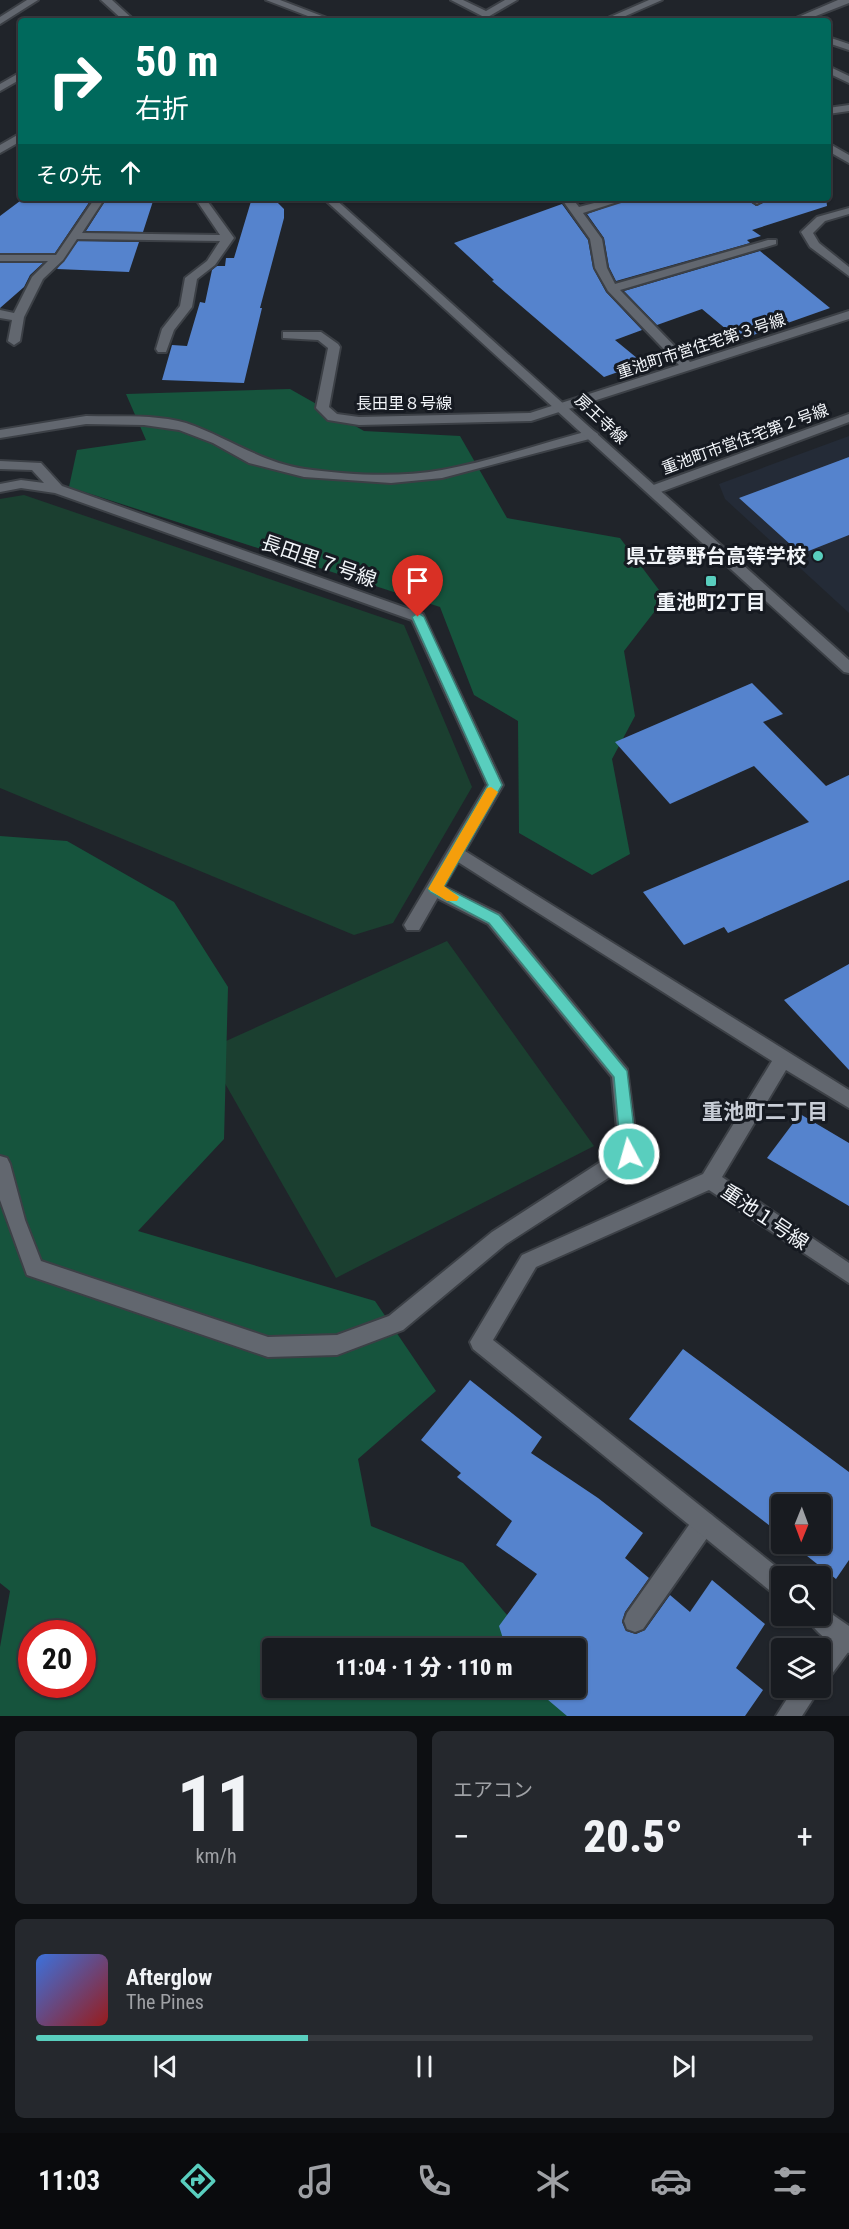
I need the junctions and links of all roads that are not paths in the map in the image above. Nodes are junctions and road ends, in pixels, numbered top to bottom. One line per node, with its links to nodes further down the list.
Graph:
1 (33, 0): 9 (street); 15 (street)
2 (106, 0): 10 (street)
3 (271, 0): 11 (street)
4 (306, 0): 12 (street)
5 (456, 0): 6 (street)
6 (512, 0)
7 (657, 0): 13 (street)
8 (843, 0): 14 (street)
9 (27, 18)
10 (127, 18)
11 (323, 18)
12 (328, 18)
13 (613, 18)
14 (802, 18)
15 (0, 21)
16 (831, 41): 17 (street)
17 (849, 47)
18 (831, 71): 20 (street)
19 (18, 77): 21 (street)
20 (849, 80)
21 (0, 88)
22 (849, 108): 23 (street)
23 (831, 111)
24 (18, 138): 26 (street)
25 (831, 148): 27 (street)
26 (0, 150)
27 (849, 160)
28 (98, 201): 35 (street)
29 (202, 201): 36 (street)
30 (331, 201): 49 (street, 房王寺線)
31 (569, 201): 33 (street)
32 (614, 201): 33 (street)
33 (578, 211): 41 (street)
34 (849, 211): 40 (street)
35 (74, 236): 36 (street); 39 (street)
36 (228, 238): 47 (street)
37 (772, 242): 41 (street)
38 (0, 258): 39 (street)
39 (59, 258): 44 (street)
40 (849, 273)
41 (612, 289): 48 (street)
42 (0, 314): 44 (street)
43 (849, 315): 48 (street, 重池町市営住宅第３号線)
44 (18, 317): 46 (street)
45 (287, 335): 49 (street, 長田里８号線)
46 (14, 341)
47 (162, 349)
48 (688, 367): 49 (street, 重池町市営住宅第３号線)
49 (564, 408): 52 (street, 房王寺線)
50 (849, 418): 56 (street, 重池町市営住宅第２号線)
51 (0, 434): 52 (street)
52 (592, 434): 56 (street, 房王寺線)
53 (0, 465): 55 (street, 長田里７号線)
54 (0, 488): 55 (street)
55 (57, 489): 58 (street, 長田里７号線)
56 (653, 490): 57 (street, 房王寺線)
57 (849, 668)
58 (456, 853): 59 (street); 61 (street)
59 (435, 889): 60 (street); 63 (street)
60 (413, 926)
61 (784, 1058): 62 (street); 64 (street, 重池１号線)
62 (849, 1100)
63 (0, 1164)
64 (710, 1180): 65 (street, 重池１号線); 66 (street)
65 (849, 1274)
66 (704, 1523): 67 (street); 68 (street)
67 (771, 1577)
68 (635, 1621)
69 (831, 1626): 70 (street)
70 (847, 1639): 71 (street)
71 (831, 1658)
72 (801, 1698): 73 (street)
73 (788, 1716)

